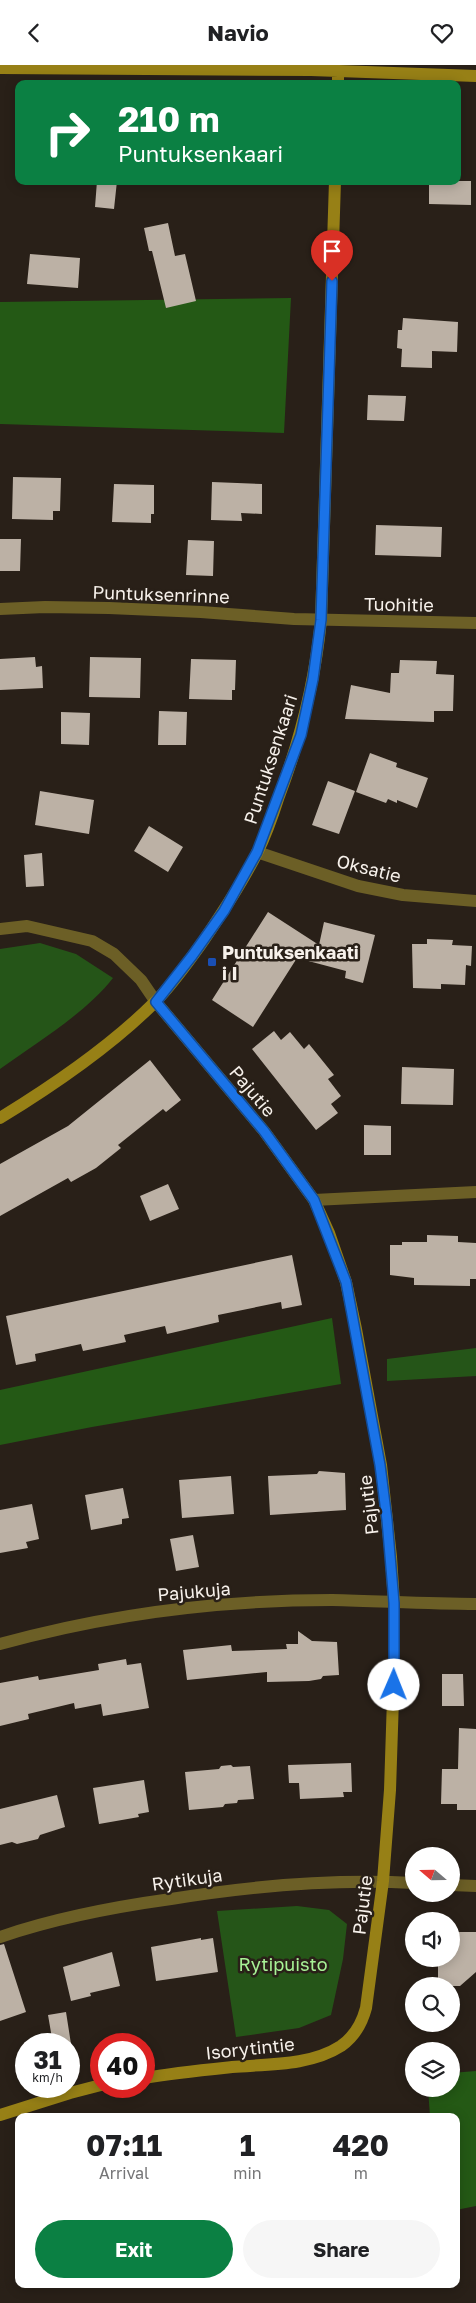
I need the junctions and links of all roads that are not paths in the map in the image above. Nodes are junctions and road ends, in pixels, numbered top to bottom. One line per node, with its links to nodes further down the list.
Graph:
1 (0, 68): 3 (street)
2 (476, 76): 3 (street)
3 (338, 77)
4 (335, 185): 6 (street, Puntuksenkaari)
5 (0, 609): 6 (street, Puntuksenrinne)
6 (321, 620): 7 (street, Tuohitie); 8 (street, Puntuksenkaari)
7 (476, 623)
8 (257, 852): 9 (street, Oksatie); 11 (street, Puntuksenkaari)
9 (476, 901)
10 (0, 929): 11 (street)
11 (156, 1002): 12 (street, Puntuksenkaari); 14 (street, Pajutie)
12 (0, 1118)
13 (476, 1192): 14 (street)
14 (314, 1200): 15 (street, Pajutie)
15 (394, 1603): 16 (street, Pajukuja); 17 (street, Pajukuja); 18 (street, Pajutie)
16 (476, 1604)
17 (0, 1644)
18 (382, 1881): 19 (street, Rytikuja); 22 (street, Rytikuja); 23 (street, Pajutie)
19 (405, 1882)
20 (460, 1885): 21 (street)
21 (476, 1886)
22 (0, 1937)
23 (354, 2034): 24 (street, Isorytintie)
24 (155, 2077)
25 (90, 2088): 26 (street)
26 (0, 2115)

